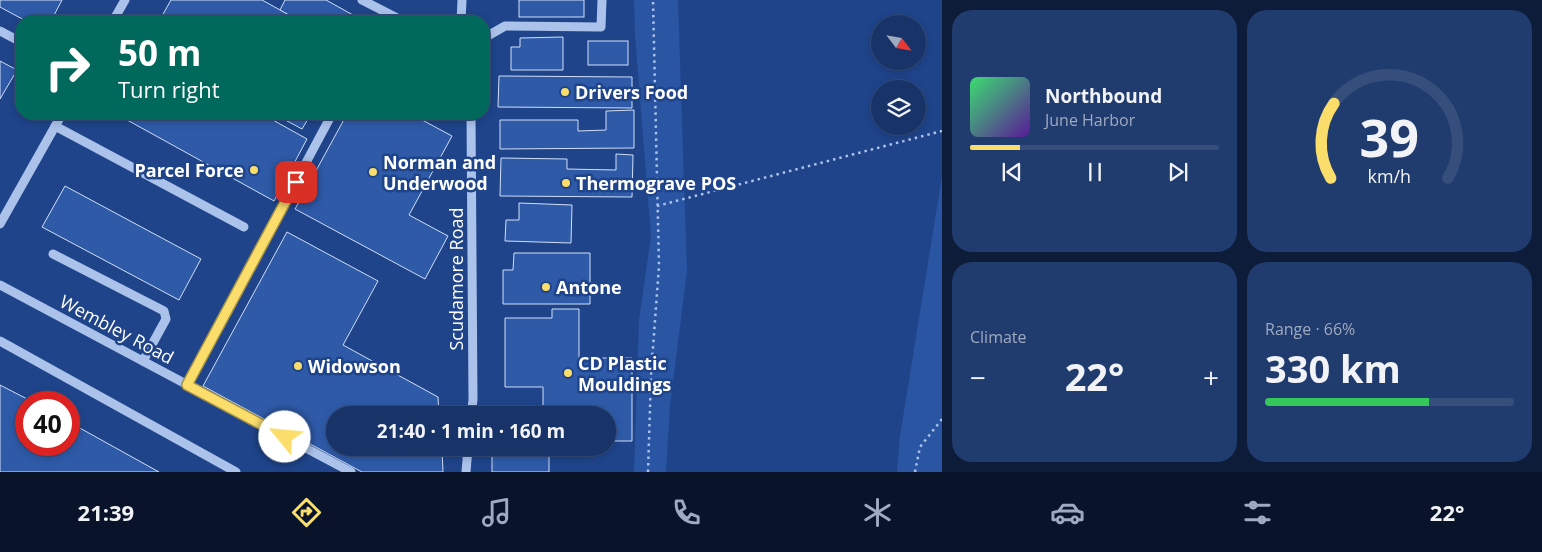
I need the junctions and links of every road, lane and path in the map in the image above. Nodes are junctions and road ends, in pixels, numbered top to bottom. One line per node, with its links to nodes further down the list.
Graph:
1 (125, 0): 6 (street)
2 (362, 0): 7 (street)
3 (462, 0): 8 (street)
4 (602, 0): 10 (street)
5 (653, 0): 17 (path)
6 (119, 15)
7 (391, 15)
8 (461, 15)
9 (0, 31): 11 (street)
10 (490, 35)
11 (15, 39)
12 (58, 120): 15 (street)
13 (329, 120): 24 (street)
14 (471, 120): 25 (street, Scudamore Road)
15 (55, 126): 18 (street); 19 (street)
16 (942, 131): 17 (path)
17 (657, 206): 31 (path)
18 (0, 224)
19 (244, 227)
20 (53, 254): 23 (street)
21 (0, 285): 23 (street, Wembley Road)
22 (0, 341): 28 (street)
23 (143, 362): 24 (street, Wembley Road)
24 (187, 385): 29 (street, Wembley Road)
25 (472, 406)
26 (942, 419): 32 (path)
27 (467, 456): 30 (street)
28 (236, 472)
29 (351, 472)
30 (466, 472)
31 (648, 472)
32 (915, 472)

